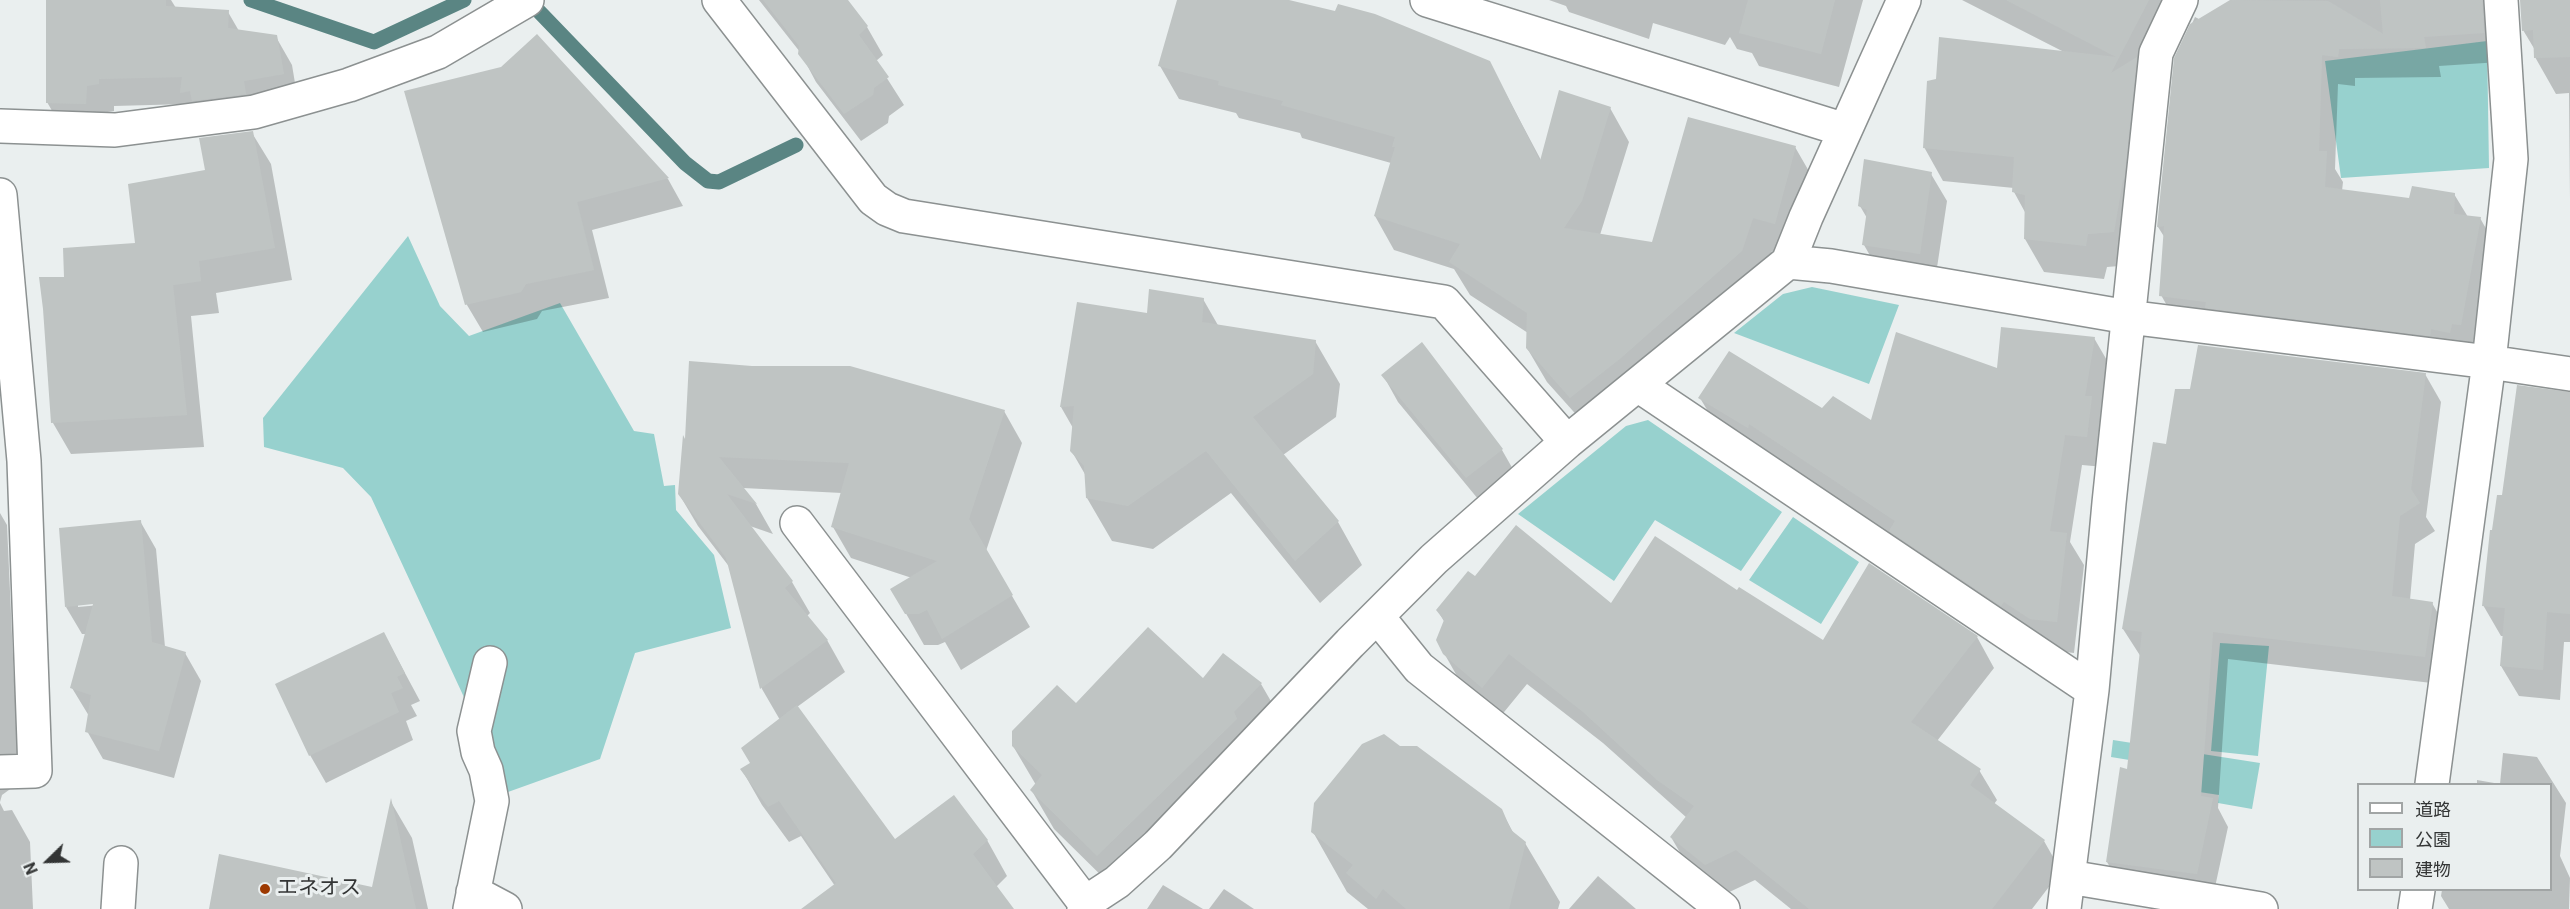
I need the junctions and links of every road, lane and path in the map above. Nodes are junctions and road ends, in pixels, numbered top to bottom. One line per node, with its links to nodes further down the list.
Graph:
1 (719, 0): 15 (street)
2 (1427, 0): 8 (street)
3 (1904, 0): 8 (street)
4 (2181, 0): 11 (street)
5 (2501, 0): 12 (street)
6 (519, 5): 7 (street)
7 (0, 126)
8 (1845, 130): 10 (street)
9 (0, 195): 20 (street)
10 (1788, 262): 11 (street); 14 (street)
11 (2128, 316): 12 (street); 19 (street)
12 (2489, 362): 13 (street); 21 (street)
13 (2570, 374)
14 (1638, 385): 15 (street); 19 (street)
15 (1567, 442): 17 (street)
16 (797, 523): 26 (street)
17 (1377, 616): 26 (street); 29 (street)
18 (490, 663): 25 (street)
19 (2092, 690): 23 (street)
20 (0, 772)
21 (2432, 783)
22 (121, 863): 27 (street)
23 (2068, 877): 30 (street); 31 (street)
24 (2418, 891): 32 (street)
25 (471, 901): 28 (street)
26 (1084, 906)
27 (118, 909)
28 (505, 909)
29 (1723, 909)
30 (2064, 909)
31 (2261, 909)
32 (2415, 909)

